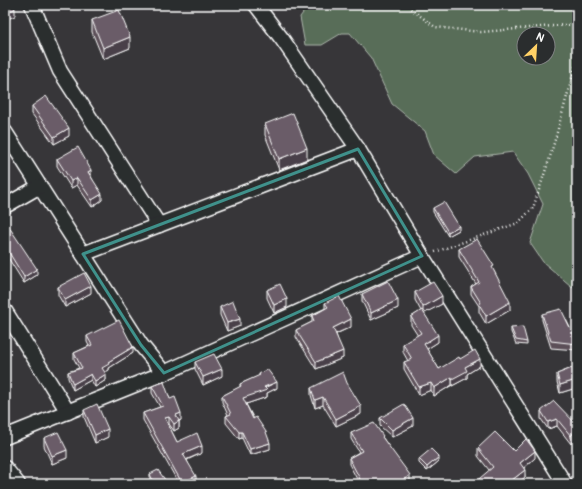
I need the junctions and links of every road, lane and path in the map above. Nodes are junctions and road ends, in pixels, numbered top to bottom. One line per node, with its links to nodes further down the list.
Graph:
1 (32, 5): 10 (street)
2 (256, 5): 7 (street)
3 (409, 5): 4 (path)
4 (577, 24)
5 (577, 60): 12 (path)
6 (5, 132): 8 (street)
7 (358, 149): 10 (street); 12 (street)
8 (40, 186): 9 (street); 11 (street)
9 (5, 206)
10 (159, 225): 11 (street)
11 (83, 254): 14 (street)
12 (422, 256): 14 (street); 19 (street)
13 (5, 311): 15 (street)
14 (164, 374): 15 (street)
15 (68, 412): 16 (street)
16 (5, 437)
17 (5, 468): 18 (street)
18 (18, 484)
19 (565, 484)

